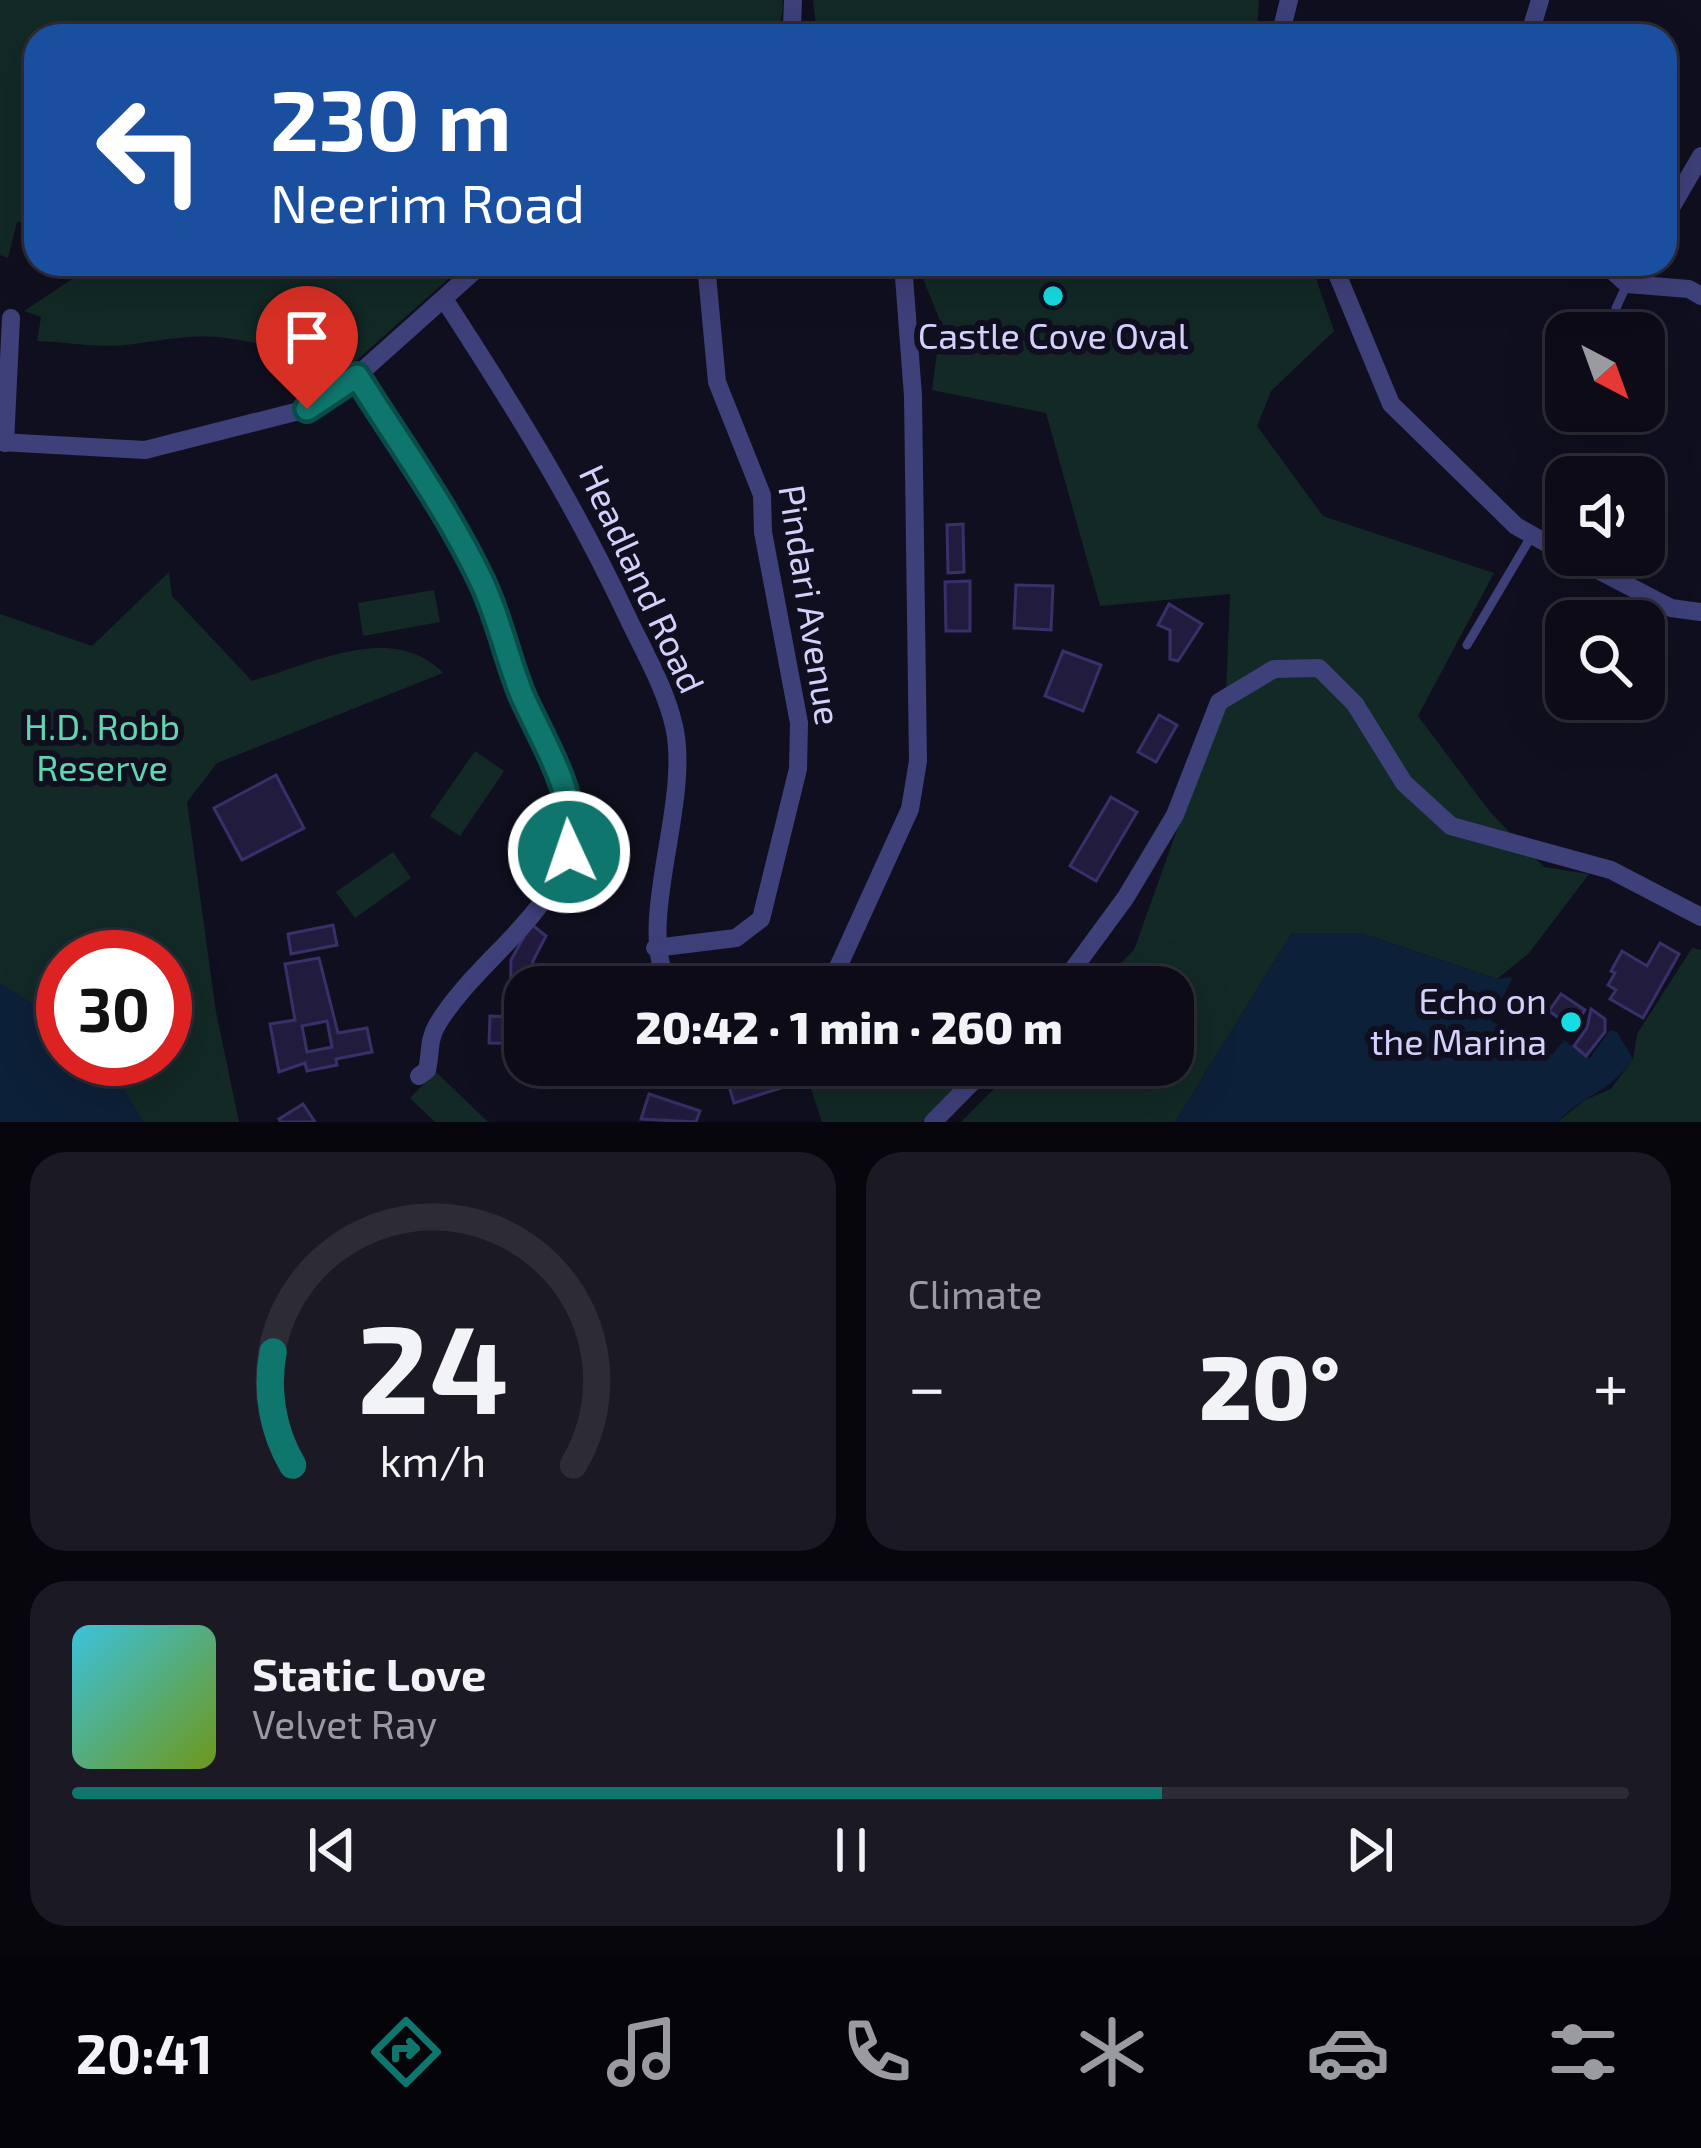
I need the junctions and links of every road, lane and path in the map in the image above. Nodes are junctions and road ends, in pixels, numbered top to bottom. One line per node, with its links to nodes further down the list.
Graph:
1 (1701, 156): 2 (street)
2 (1677, 197)
3 (469, 276): 11 (street)
4 (707, 276): 22 (street, Pindari Avenue)
5 (904, 276): 24 (street)
6 (1339, 276): 16 (street)
7 (1618, 276): 9 (street)
8 (1632, 276): 9 (street)
9 (1627, 284): 10 (street); 12 (lane)
10 (1701, 296)
11 (444, 299): 14 (street); 22 (street, Headland Road)
12 (1617, 312)
13 (11, 318): 15 (street)
14 (357, 376): 15 (street); 26 (street)
15 (2, 442)
16 (1524, 531): 17 (street); 20 (lane)
17 (1545, 542)
18 (1609, 576): 19 (street)
19 (1701, 612)
20 (1467, 645)
21 (1701, 917): 25 (street)
22 (655, 948): 23 (street, Headland Road)
23 (662, 966)
24 (839, 966)
25 (1075, 966)
26 (419, 1076)
27 (968, 1086): 28 (street)
28 (933, 1122)

